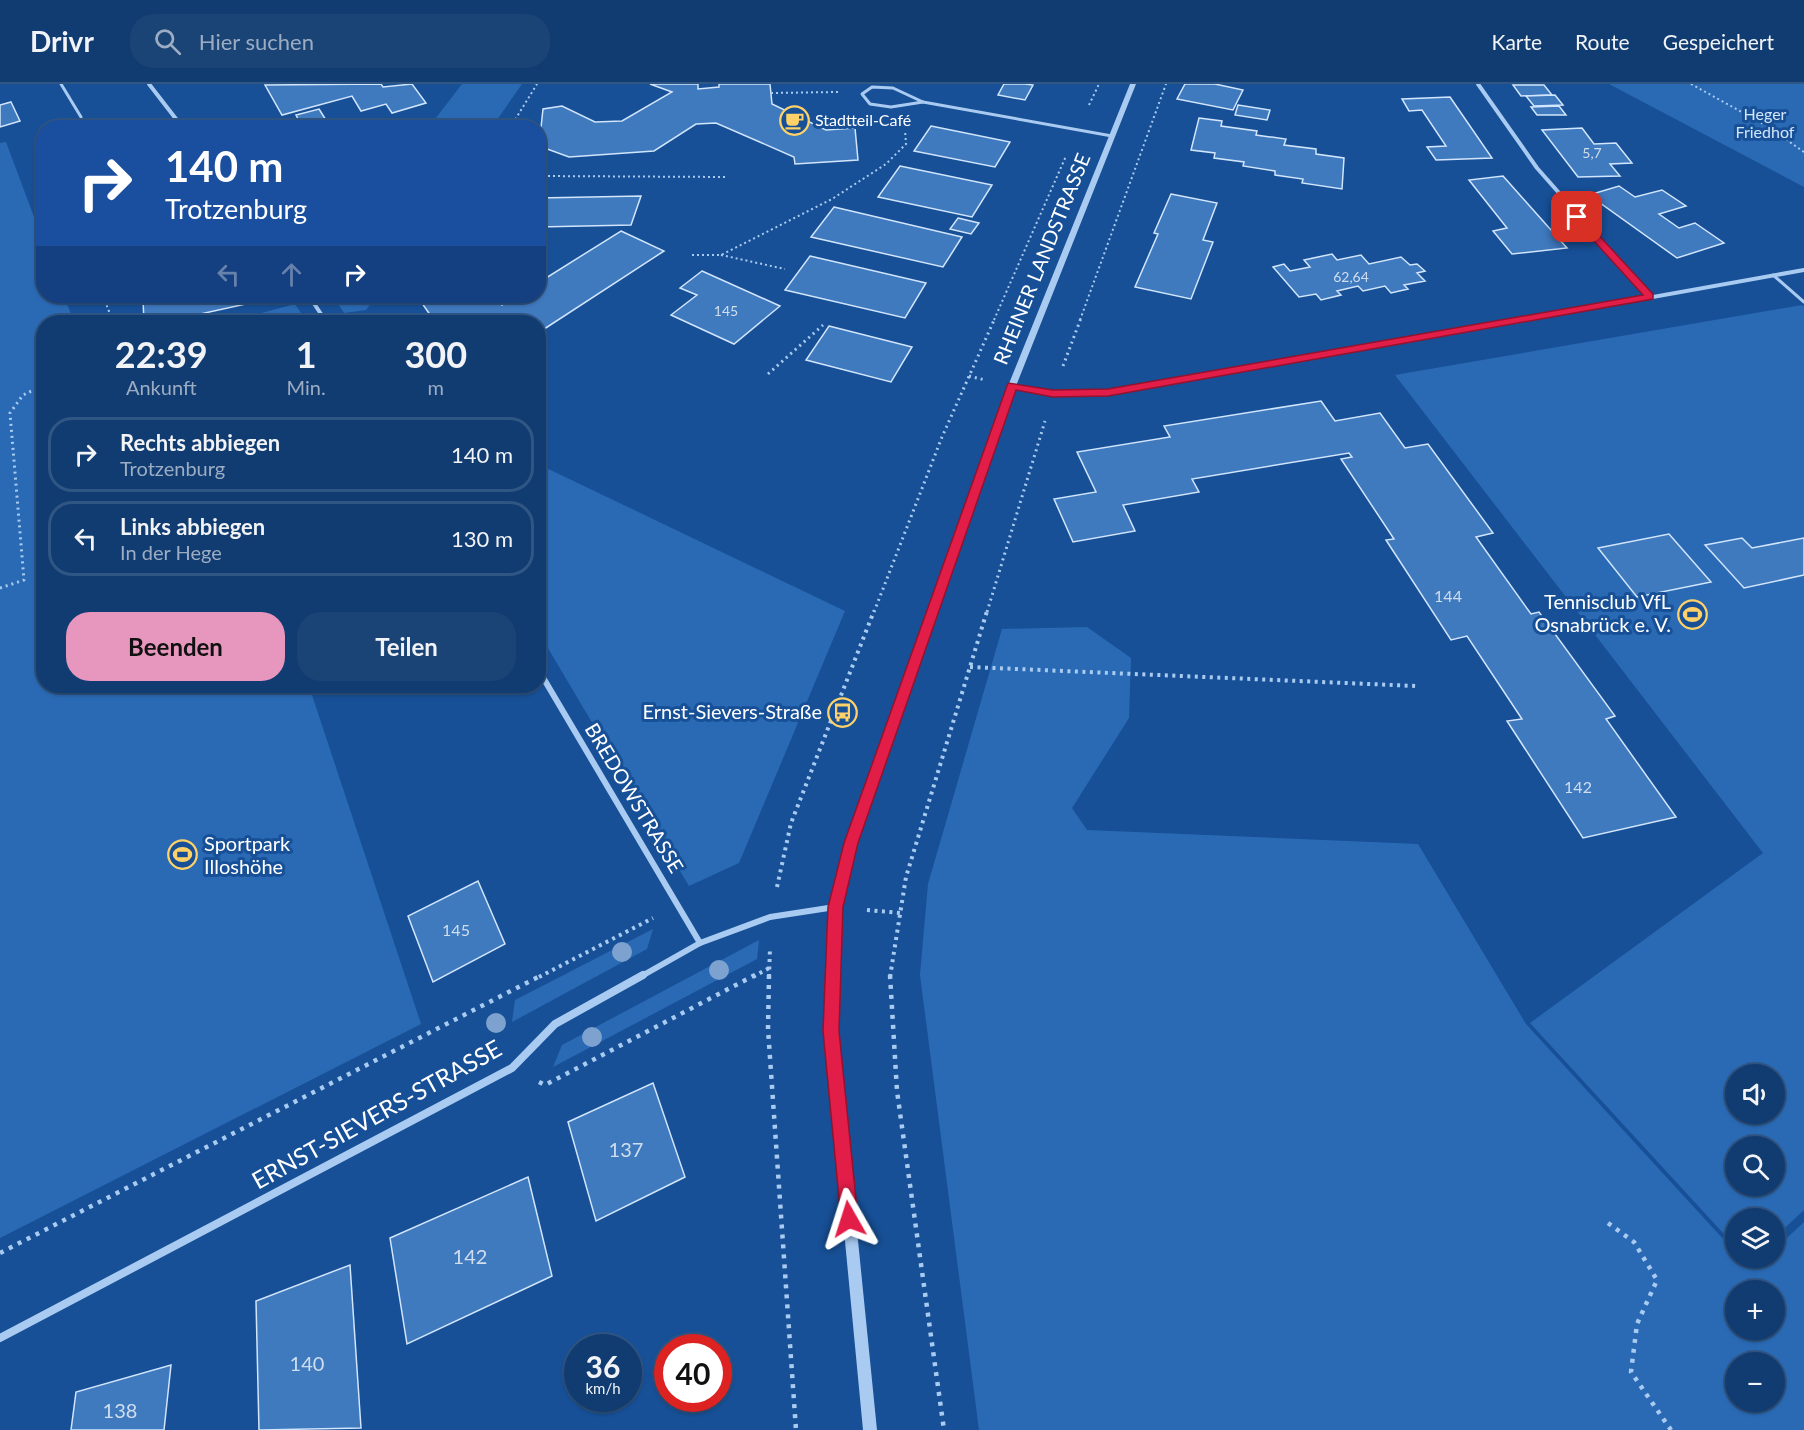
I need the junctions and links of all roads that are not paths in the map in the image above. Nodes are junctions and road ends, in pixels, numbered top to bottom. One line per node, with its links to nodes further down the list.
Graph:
1 (61, 84): 6 (lane)
2 (149, 84): 7 (street)
3 (1133, 84): 8 (street, RHEINER LANDSTRASSE)
4 (1478, 84): 11 (street)
5 (923, 102): 5 (lane); 8 (lane)
6 (81, 117)
7 (177, 120)
8 (1112, 136): 13 (street, RHEINER LANDSTRASSE)
9 (1804, 270): 10 (street)
10 (1773, 275): 11 (street); 12 (lane)
11 (1650, 297): 13 (street)
12 (1804, 302)
13 (1012, 386): 15 (street, RHEINER LANDSTRASSE)
14 (546, 682): 16 (street, BREDOWSTRASSE)
15 (836, 907): 16 (street, ERNST-SIEVERS-STRASSE); 18 (street, RHEINER LANDSTRASSE)
16 (700, 944): 17 (street, ERNST-SIEVERS-STRASSE)
17 (0, 1338)
18 (870, 1430)

